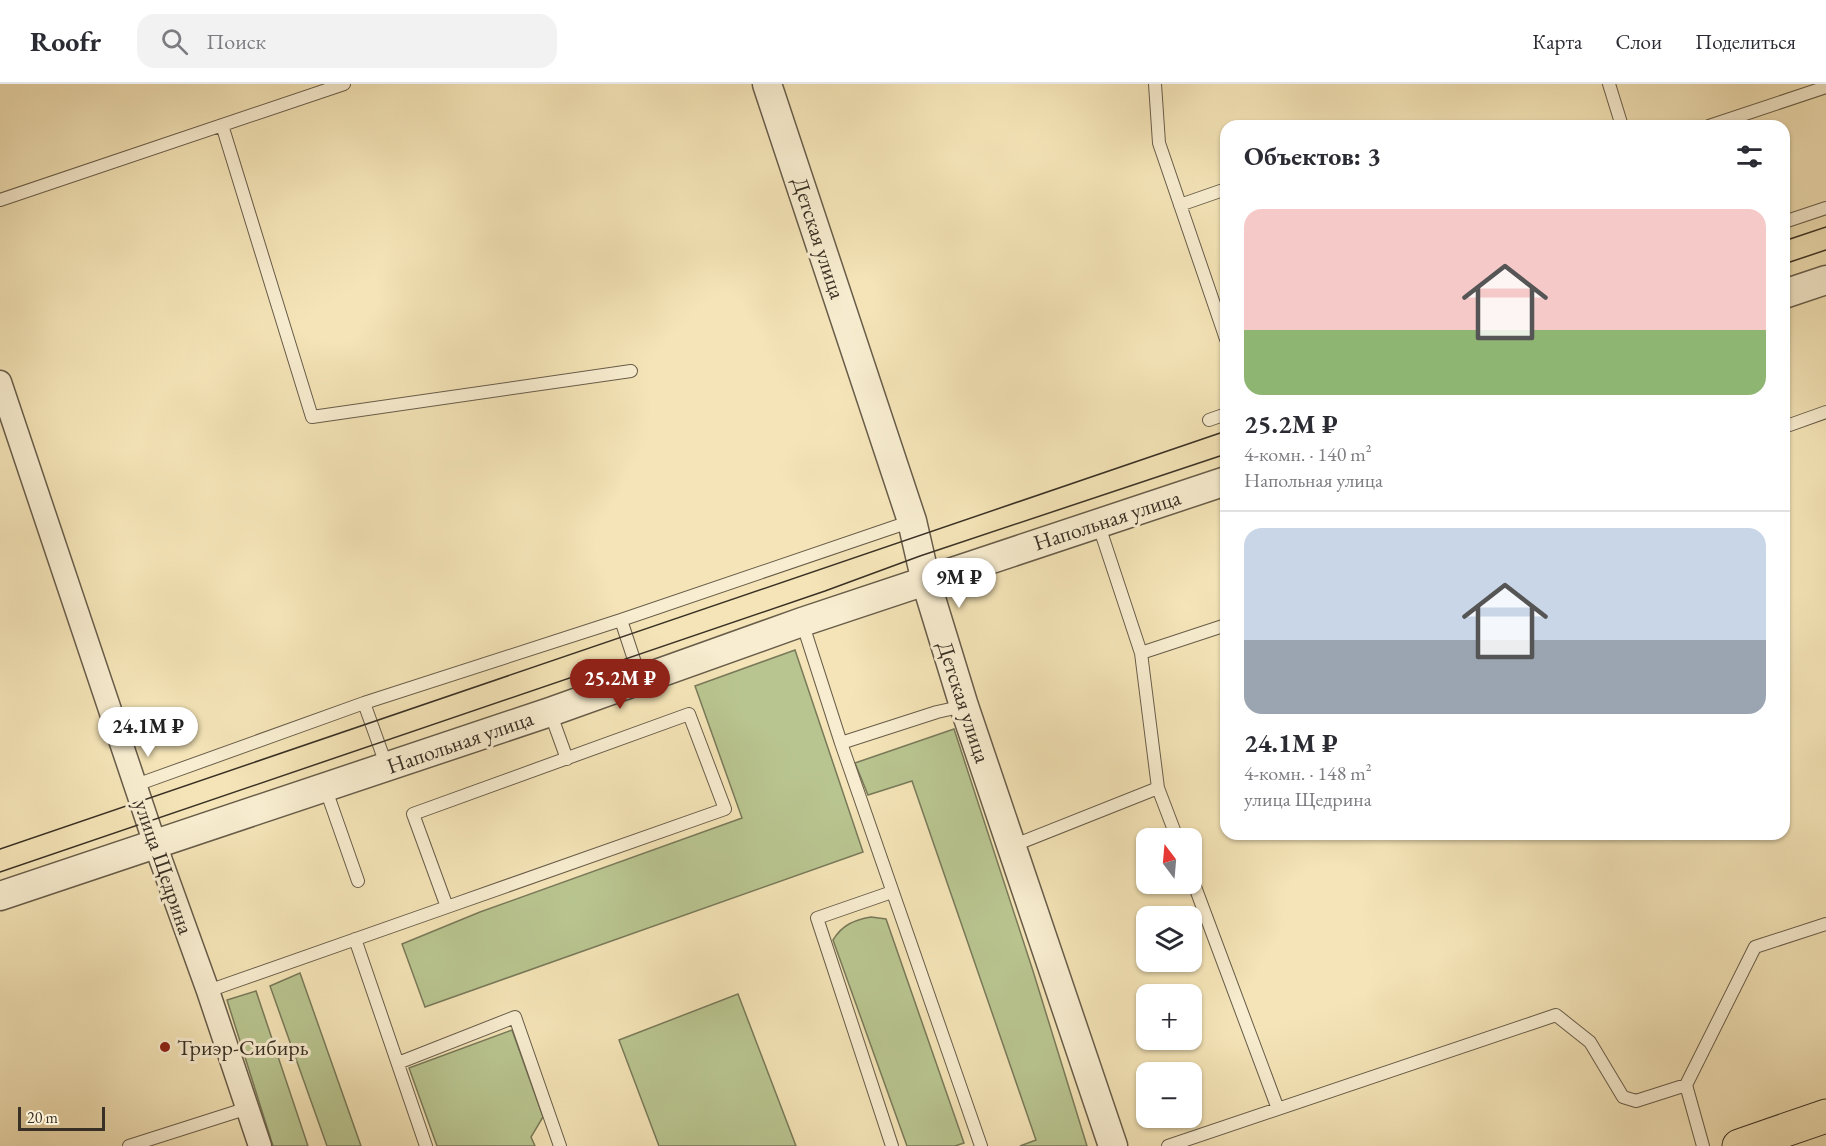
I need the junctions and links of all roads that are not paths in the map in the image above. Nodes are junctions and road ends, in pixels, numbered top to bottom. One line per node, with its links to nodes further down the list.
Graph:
1 (344, 84): 8 (lane)
2 (767, 84): 24 (street, Детская улица)
3 (1155, 84): 11 (lane)
4 (1609, 84): 6 (lane)
5 (1826, 87): 7 (lane)
6 (1620, 120)
7 (1727, 120)
8 (222, 125): 10 (lane); 17 (lane)
9 (1220, 191): 11 (lane)
10 (0, 200)
11 (1180, 205): 16 (lane)
12 (1826, 208): 13 (lane)
13 (1790, 220)
14 (1826, 280): 15 (street)
15 (1790, 292)
16 (1220, 322)
17 (631, 371)
18 (0, 382): 38 (street, улица Щедрина)
19 (1826, 412): 22 (lane)
20 (1220, 416): 21 (lane)
21 (1209, 420)
22 (1790, 424)
23 (1220, 483): 25 (street, Напольная улица)
24 (912, 521): 26 (street, Детская улица); 27 (lane)
25 (1098, 523): 26 (street, Напольная улица); 30 (lane)
26 (926, 582): 28 (street, Напольная улица); 33 (street, Детская улица)
27 (621, 620): 31 (lane); 32 (lane)
28 (802, 621): 31 (street, Напольная улица); 35 (lane)
29 (1220, 627): 30 (lane)
30 (1141, 653): 40 (lane)
31 (640, 678): 34 (street, Напольная улица)
32 (364, 703): 37 (lane); 38 (lane)
33 (964, 706): 35 (lane); 43 (street, Детская улица)
34 (550, 712): 36 (lane); 37 (street, Напольная улица)
35 (841, 743): 45 (lane)
36 (567, 759): 48 (lane); 48 (lane)
37 (387, 767): 39 (street, Напольная улица)
38 (136, 785): 42 (street, улица Щедрина)
39 (325, 787): 42 (street, Напольная улица); 44 (lane)
40 (1158, 788): 41 (lane); 43 (lane)
41 (1173, 828)
42 (155, 844): 47 (street, Напольная улица); 51 (street, улица Щедрина)
43 (1012, 846): 63 (street, Детская улица)
44 (358, 881)
45 (892, 892): 61 (lane); 62 (lane)
46 (1198, 894): 55 (lane)
47 (0, 896)
48 (447, 907): 50 (lane)
49 (1826, 924): 53 (lane)
50 (355, 939): 51 (lane); 52 (lane)
51 (208, 991): 54 (street, улица Щедрина)
52 (398, 1063): 59 (lane); 60 (lane)
53 (1686, 1085): 55 (lane); 65 (lane)
54 (248, 1108): 57 (lane); 58 (street, улица Щедрина)
55 (1278, 1109): 64 (lane)
56 (1826, 1116): 66 (main road)
57 (129, 1146)
58 (260, 1146)
59 (426, 1146)
60 (560, 1146)
61 (892, 1146)
62 (981, 1146)
63 (1113, 1146)
64 (1168, 1146)
65 (1703, 1146)
66 (1739, 1146)

